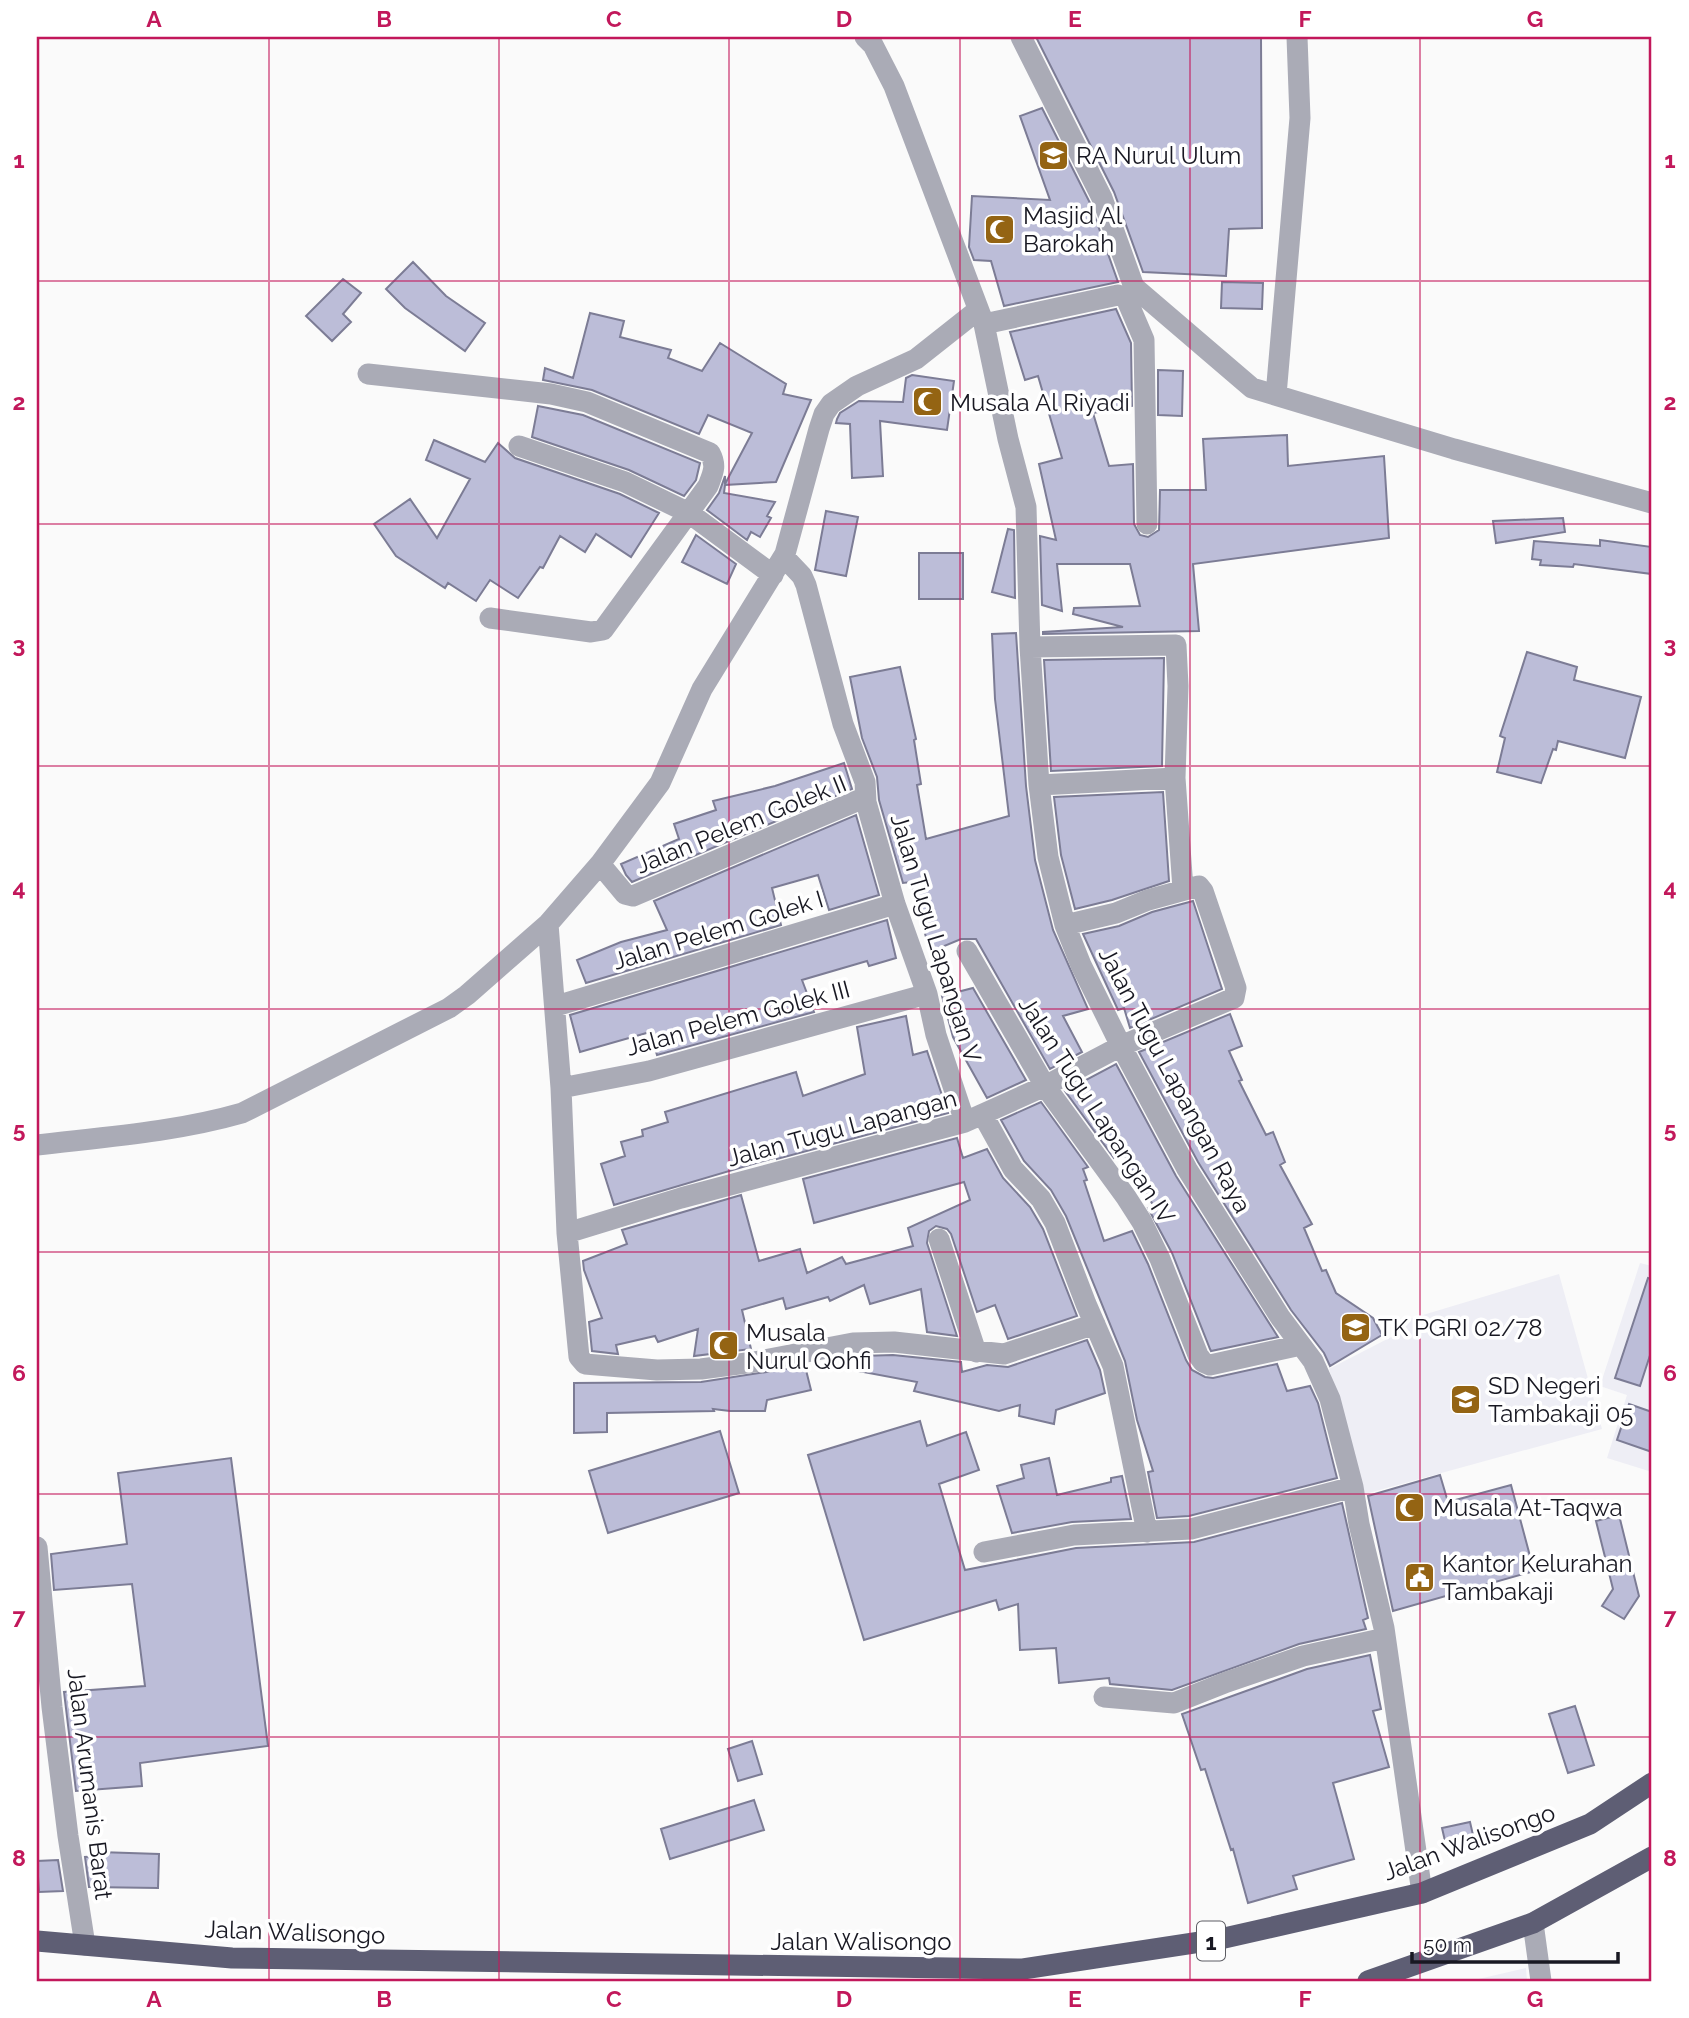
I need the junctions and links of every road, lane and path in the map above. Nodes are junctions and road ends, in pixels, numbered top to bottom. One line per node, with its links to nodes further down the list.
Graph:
1 (865, 37): 4 (street, Jalan Tugu Lapangan Raya)
2 (1021, 37): 6 (street)
3 (1297, 37): 6 (street)
4 (981, 317): 10 (street); 11 (street); 13 (street, Jalan Tugu Lapangan Raya)
5 (368, 374): 9 (street)
6 (1276, 395): 8 (street)
7 (519, 446): 9 (street)
8 (1652, 503)
9 (689, 513): 11 (street); 12 (street)
10 (1147, 524)
11 (778, 566): 16 (street, Jalan Tugu Lapangan V); 17 (street)
12 (490, 618)
13 (1030, 647): 14 (street); 15 (street, Jalan Tugu Lapangan Raya)
14 (1175, 778): 15 (street); 18 (street)
15 (1040, 785): 21 (street, Jalan Tugu Lapangan Raya)
16 (868, 806): 17 (street, Jalan Pelem Golek II); 19 (street, Jalan Tugu Lapangan V)
17 (600, 864): 20 (street)
18 (1182, 889): 21 (street); 25 (street, Jalan Tugu Lapangan)
19 (895, 904): 23 (street, Jalan Tugu Lapangan V); 24 (street, Jalan Pelem Golek I)
20 (548, 924): 24 (street); 29 (street)
21 (1065, 925): 25 (street, Jalan Tugu Lapangan Raya)
22 (967, 951): 26 (street, Jalan Tugu Lapangan IV)
23 (927, 994): 27 (street, Jalan Pelem Golek III); 28 (street, Jalan Tugu Lapangan V)
24 (556, 1006): 27 (street)
25 (1121, 1046): 26 (street, Jalan Tugu Lapangan); 33 (street, Jalan Tugu Lapangan Raya)
26 (1045, 1086): 28 (street, Jalan Tugu Lapangan); 33 (street, Jalan Tugu Lapangan IV)
27 (561, 1088): 30 (street)
28 (974, 1118): 30 (street, Jalan Tugu Lapangan); 32 (street, Jalan Tugu Lapangan V)
29 (37, 1144)
30 (567, 1233): 34 (street)
31 (939, 1239): 34 (street)
32 (1095, 1324): 34 (street); 36 (street, Jalan Tugu Lapangan V)
33 (1301, 1345): 35 (street, Jalan Tugu Lapangan Raya)
34 (976, 1353)
35 (1353, 1487): 36 (street); 39 (street, Jalan Tugu Lapangan Raya)
36 (1147, 1532): 38 (street)
37 (37, 1547): 46 (street, Jalan Arumanis Barat)
38 (984, 1552)
39 (1385, 1638): 40 (street); 43 (street, Jalan Tugu Lapangan Raya)
40 (1104, 1697)
41 (1652, 1783): 43 (highway, Jalan Walisongo / 1)
42 (1652, 1857): 44 (highway)
43 (1422, 1893): 47 (highway, Jalan Walisongo / 1)
44 (1533, 1923): 48 (highway); 49 (street)
45 (37, 1941): 46 (highway, Jalan Walisongo / 1)
46 (85, 1945): 47 (highway, Jalan Walisongo / 1)
47 (633, 1973)
48 (1368, 1981)
49 (1541, 1981)

